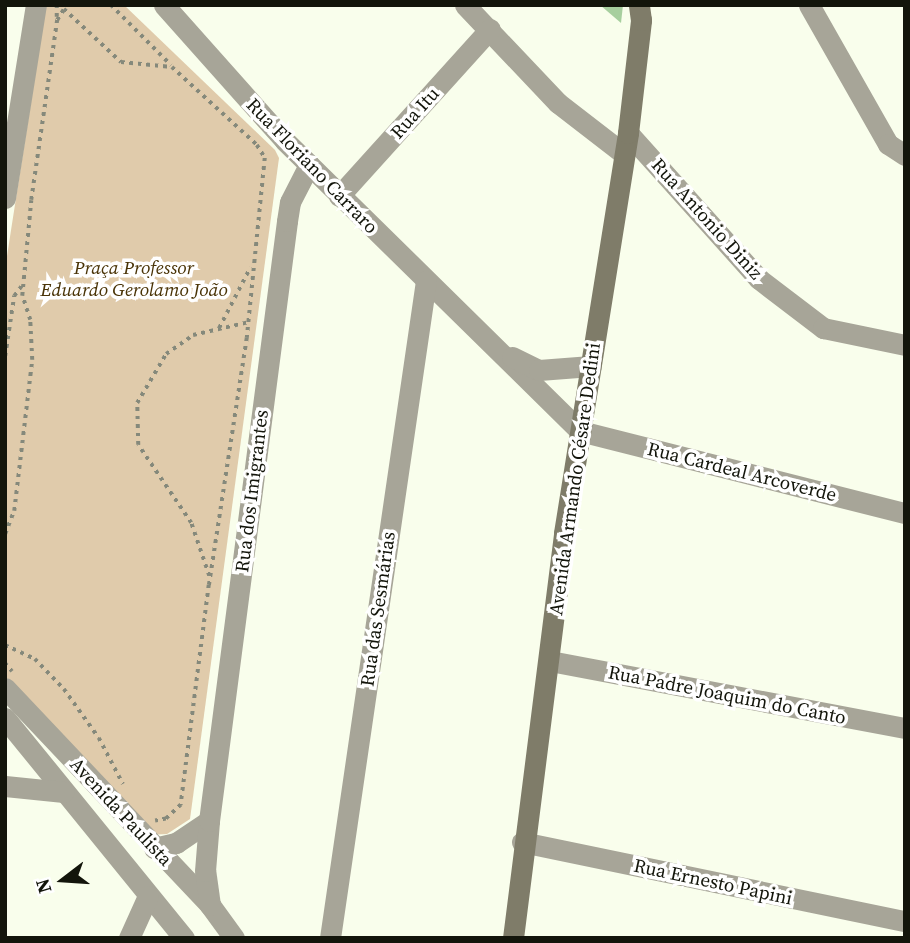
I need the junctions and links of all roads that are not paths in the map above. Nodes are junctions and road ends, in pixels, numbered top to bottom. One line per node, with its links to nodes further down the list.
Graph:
1 (36, 5): 11 (street)
2 (164, 5): 9 (street, Rua Floriano Carraro)
3 (465, 5): 6 (street, Rua Antonio Diniz)
4 (809, 5): 8 (street)
5 (643, 10): 7 (street, Avenida Armando Césare Dedini)
6 (490, 29): 7 (street, Rua Antonio Diniz); 10 (street, Rua Itu)
7 (626, 143): 14 (street, Rua Antonio Diniz); 15 (street, Avenida Armando Césare Dedini)
8 (905, 155)
9 (309, 165): 10 (street, Rua Floriano Carraro); 24 (street, Rua dos Imigrantes)
10 (339, 196): 12 (street, Rua Floriano Carraro)
11 (5, 198)
12 (426, 281): 13 (street, Rua Floriano Carraro); 33 (street, Rua das Sesmárias)
13 (466, 321): 15 (street, Rua Floriano Carraro); 16 (street, Rua Floriano Carraro)
14 (905, 345)
15 (590, 366): 16 (street, Avenida Armando Césare Dedini)
16 (580, 431): 17 (street, Rua Cardeal Arcoverde); 18 (street, Avenida Armando Césare Dedini)
17 (905, 513)
18 (550, 661): 21 (street, Rua Padre Joaquim do Canto); 25 (street, Avenida Armando Césare Dedini)
19 (12, 684): 26 (street, Avenida Paulista)
20 (7, 725): 23 (street, Avenida Paulista)
21 (905, 729)
22 (5, 786): 23 (street)
23 (64, 792): 27 (street, Avenida Paulista)
24 (209, 821): 26 (street); 28 (street, Rua dos Imigrantes)
25 (522, 842): 29 (street, Rua Ernesto Papini); 34 (street, Avenida Armando Césare Dedini)
26 (154, 848): 28 (street, Avenida Paulista)
27 (148, 896): 30 (street); 31 (street, Avenida Paulista)
28 (210, 905): 32 (street, Avenida Paulista)
29 (905, 921)
30 (129, 938)
31 (184, 938)
32 (234, 938)
33 (330, 938)
34 (513, 938)

